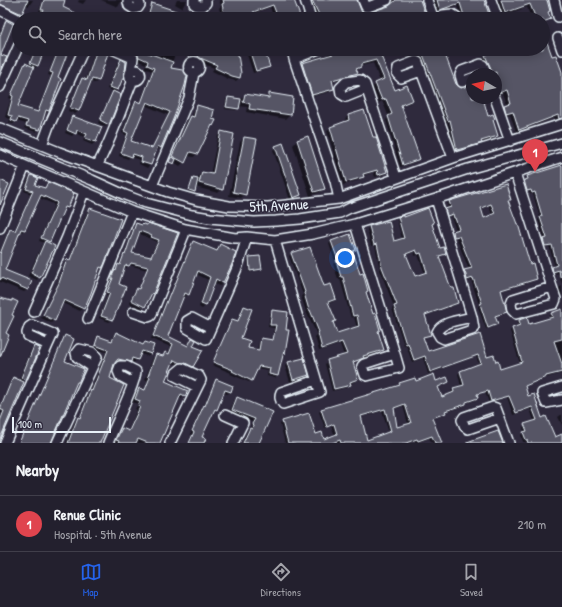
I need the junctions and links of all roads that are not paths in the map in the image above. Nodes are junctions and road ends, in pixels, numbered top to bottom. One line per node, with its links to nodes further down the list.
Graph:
1 (130, 0): 2 (street)
2 (138, 0)
3 (194, 0): 4 (street)
4 (206, 0)
5 (305, 0): 12 (street)
6 (363, 0): 7 (street)
7 (387, 0)
8 (427, 0): 13 (street)
9 (491, 0): 14 (street)
10 (554, 0): 16 (street)
11 (0, 10): 15 (street)
12 (309, 12)
13 (432, 12)
14 (495, 12)
15 (12, 16)
16 (558, 17)
17 (558, 38): 18 (street)
18 (562, 50)
19 (14, 56): 31 (street)
20 (81, 56): 40 (street)
21 (128, 56): 47 (street)
22 (293, 56): 24 (street)
23 (303, 56): 24 (street)
24 (294, 60): 52 (street)
25 (472, 68): 26 (street)
26 (484, 68)
27 (466, 70): 30 (street)
28 (421, 71): 45 (street)
29 (194, 72): 50 (street)
30 (466, 80)
31 (0, 87)
32 (366, 89): 49 (street)
33 (497, 104): 37 (street)
34 (562, 124): 36 (street)
35 (0, 128): 40 (street)
36 (533, 132): 37 (street); 41 (street)
37 (510, 141): 45 (street)
38 (0, 142): 43 (street, 5th Avenue)
39 (562, 143): 41 (street, 5th Avenue)
40 (42, 145): 47 (street)
41 (540, 148): 43 (street, 5th Avenue)
42 (0, 155): 46 (street)
43 (513, 156): 48 (street)
44 (562, 157): 48 (street)
45 (453, 158): 49 (street)
46 (26, 166): 51 (street); 56 (street)
47 (97, 166): 50 (street)
48 (512, 174): 53 (street); 60 (street)
49 (396, 177): 52 (street)
50 (152, 186): 52 (street)
51 (84, 192): 54 (street); 61 (street)
52 (339, 199)
53 (436, 199): 55 (street); 63 (street)
54 (132, 212): 57 (street); 64 (street)
55 (355, 224): 59 (street); 67 (street)
56 (0, 228)
57 (184, 229): 58 (street); 62 (street)
58 (247, 237): 59 (street); 65 (street)
59 (275, 240): 69 (street)
60 (552, 287): 60 (street)
61 (34, 312)
62 (133, 312)
63 (472, 317)
64 (88, 320)
65 (211, 328)
66 (48, 345): 76 (street)
67 (395, 354)
68 (92, 367): 77 (street)
69 (316, 380)
70 (133, 383): 78 (street)
71 (197, 387): 79 (street)
72 (562, 387): 73 (street)
73 (562, 400)
74 (225, 415): 80 (street)
75 (500, 418): 81 (street)
76 (6, 443)
77 (57, 443)
78 (108, 443)
79 (170, 443)
80 (233, 443)
81 (509, 443)

